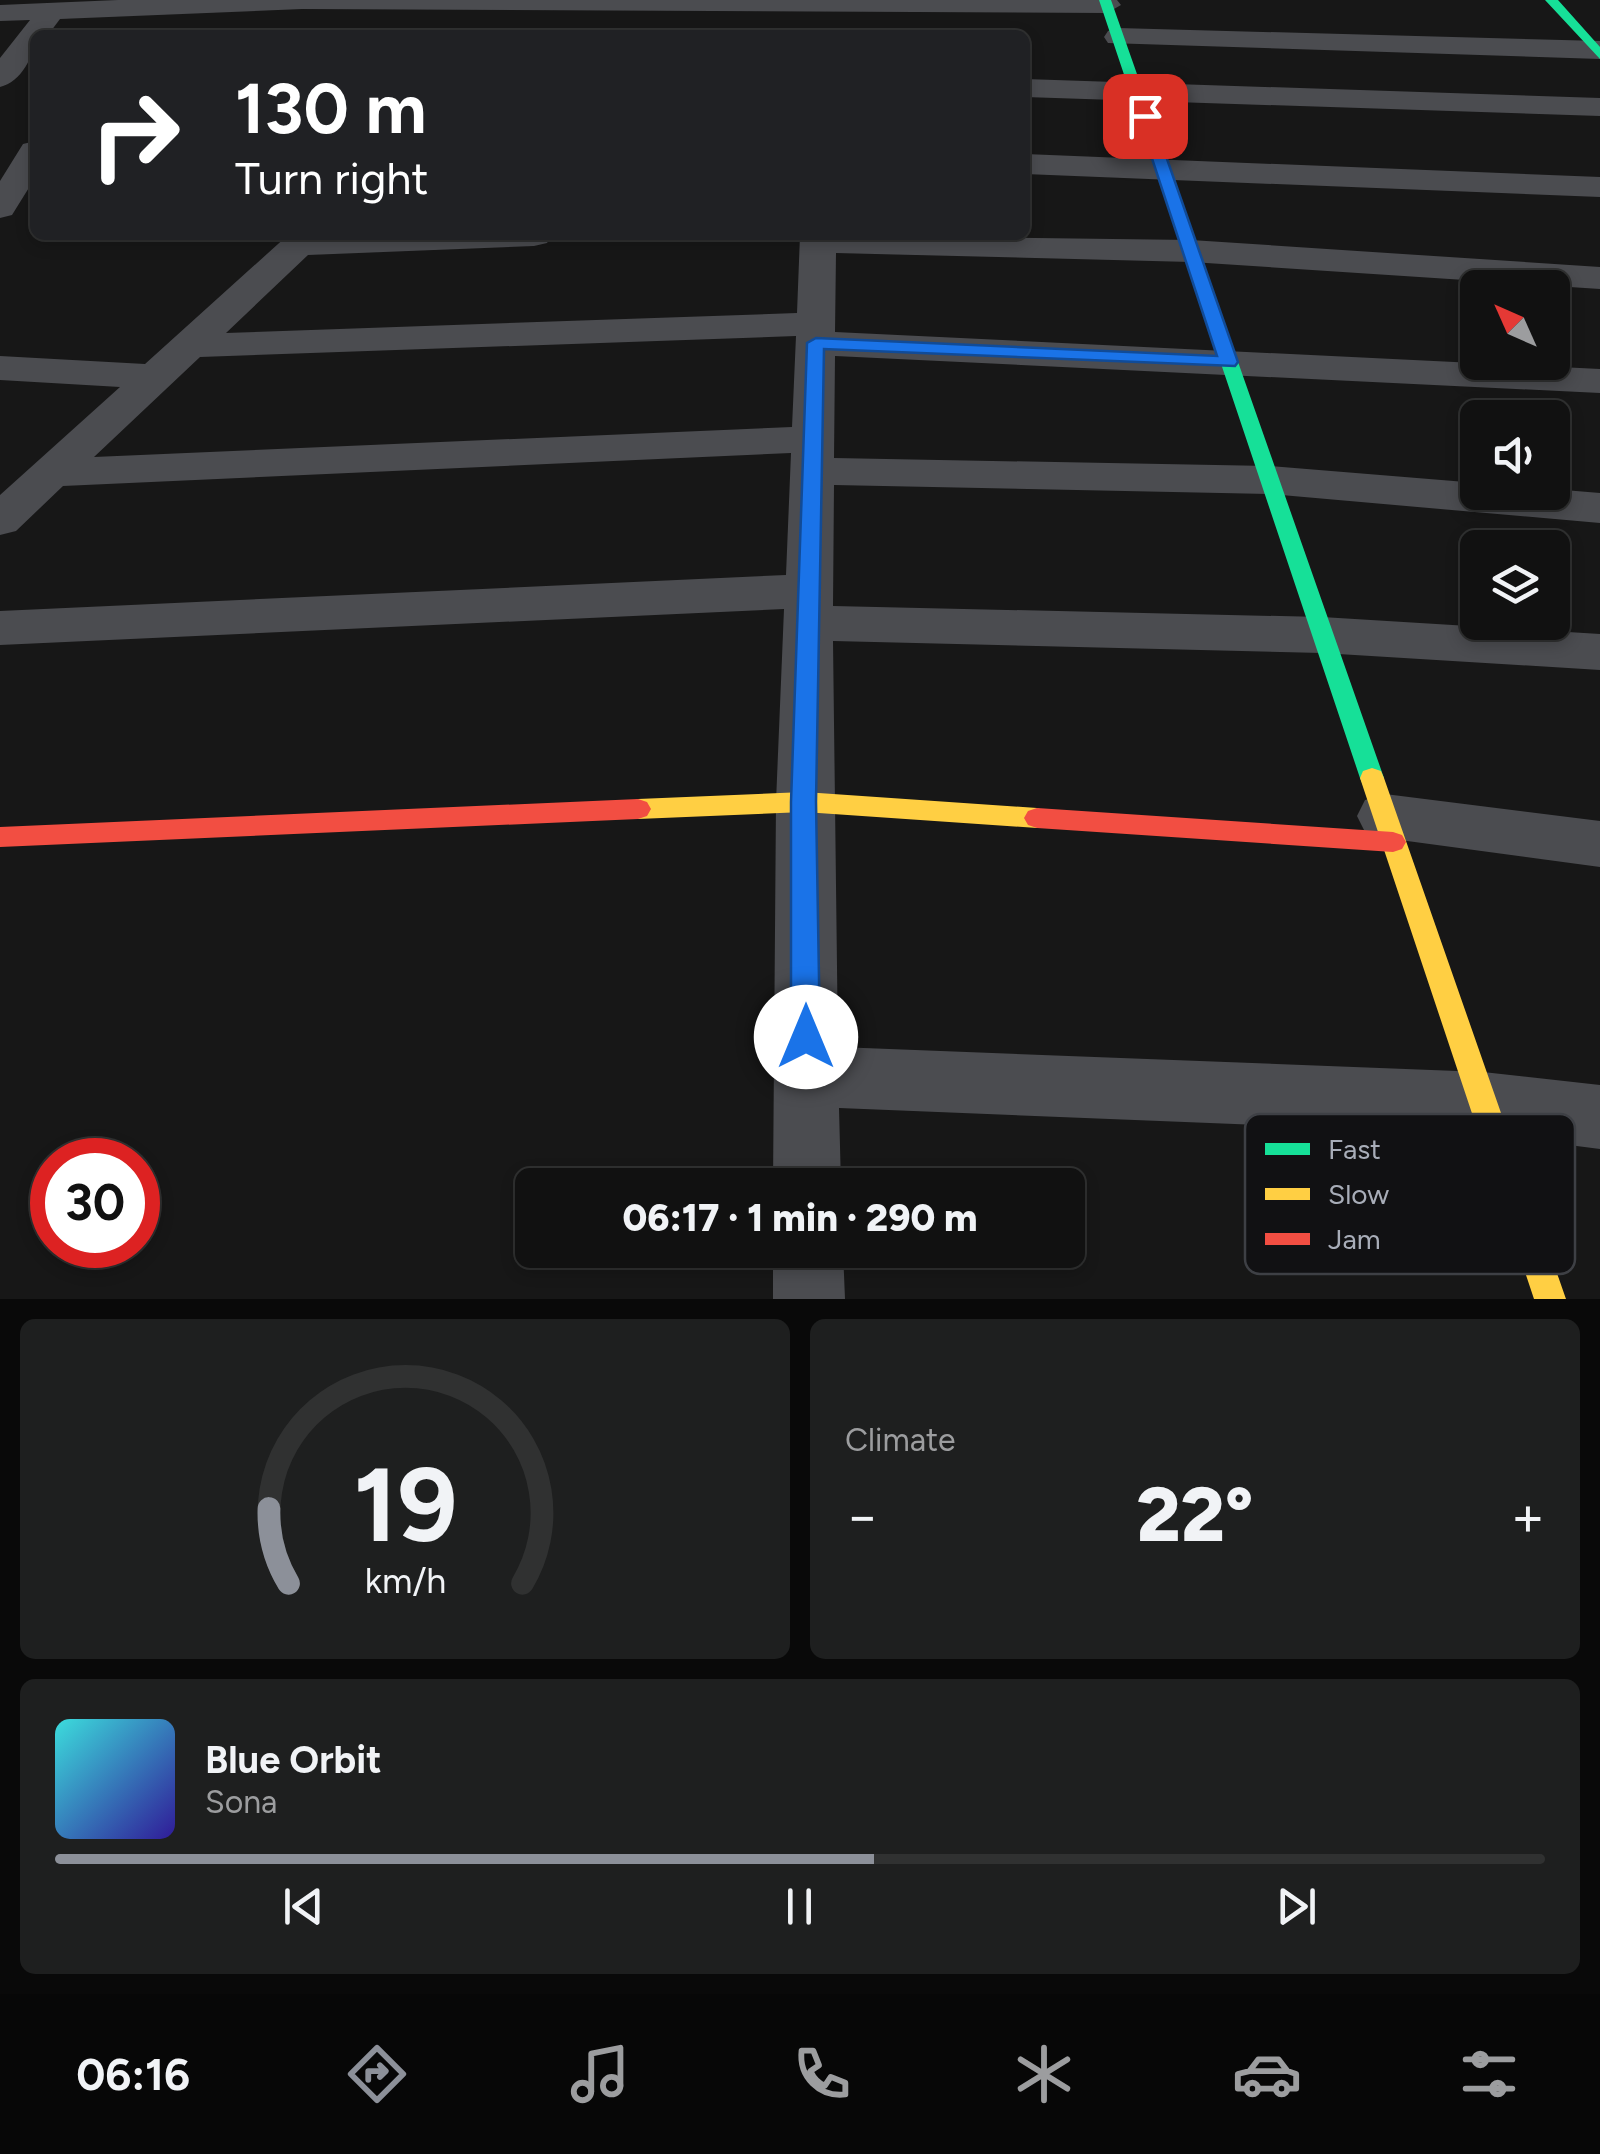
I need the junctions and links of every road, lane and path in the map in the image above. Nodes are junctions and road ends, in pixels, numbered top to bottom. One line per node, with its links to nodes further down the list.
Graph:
1 (1551, 0): 18 (street)
2 (303, 1): 6 (street); 7 (street)
3 (813, 1): 4 (street); 7 (street); 15 (street)
4 (953, 2): 5 (street)
5 (1106, 3): 16 (street)
6 (263, 4): 8 (street); 13 (street)
7 (558, 6): 14 (street)
8 (143, 10): 9 (street); 12 (street)
9 (51, 12): 10 (street); 11 (street)
10 (0, 13)
11 (37, 30)
12 (128, 30)
13 (248, 30)
14 (532, 30)
15 (822, 30)
16 (1118, 37): 18 (street); 21 (street)
17 (30, 39): 19 (street)
18 (1598, 52)
19 (0, 78)
20 (1030, 88): 21 (street)
21 (1136, 90): 22 (street); 25 (street)
22 (1600, 108)
23 (25, 158): 27 (street)
24 (1030, 164): 25 (street)
25 (1162, 167): 26 (street); 31 (street)
26 (1600, 187)
27 (0, 208)
28 (303, 240): 34 (street)
29 (818, 240): 33 (street)
30 (849, 240): 31 (street)
31 (1191, 251): 32 (street); 35 (street)
32 (1600, 278)
33 (816, 333): 34 (street); 35 (street); 39 (street)
34 (189, 346): 37 (street)
35 (1228, 362): 38 (street); 41 (street)
36 (0, 368): 37 (street)
37 (155, 377): 40 (street)
38 (1600, 381)
39 (813, 455): 40 (street); 41 (street); 44 (street)
40 (51, 473): 43 (street)
41 (1269, 480): 42 (street); 46 (street)
42 (1600, 508)
43 (0, 520)
44 (809, 607): 45 (street); 46 (street); 48 (street)
45 (0, 628)
46 (1322, 634): 47 (street); 49 (street)
47 (1600, 652)
48 (804, 802): 49 (street); 50 (street); 52 (street)
49 (1389, 829): 51 (street); 53 (street)
50 (0, 837)
51 (1600, 844)
52 (806, 1076): 53 (street); 58 (street)
53 (1483, 1103): 54 (street); 55 (street)
54 (1487, 1114)
55 (1575, 1114)
56 (1575, 1114): 57 (street)
57 (1600, 1117)
58 (807, 1168)
59 (808, 1268): 61 (street)
60 (1541, 1274): 62 (street)
61 (809, 1299)
62 (1550, 1299)

